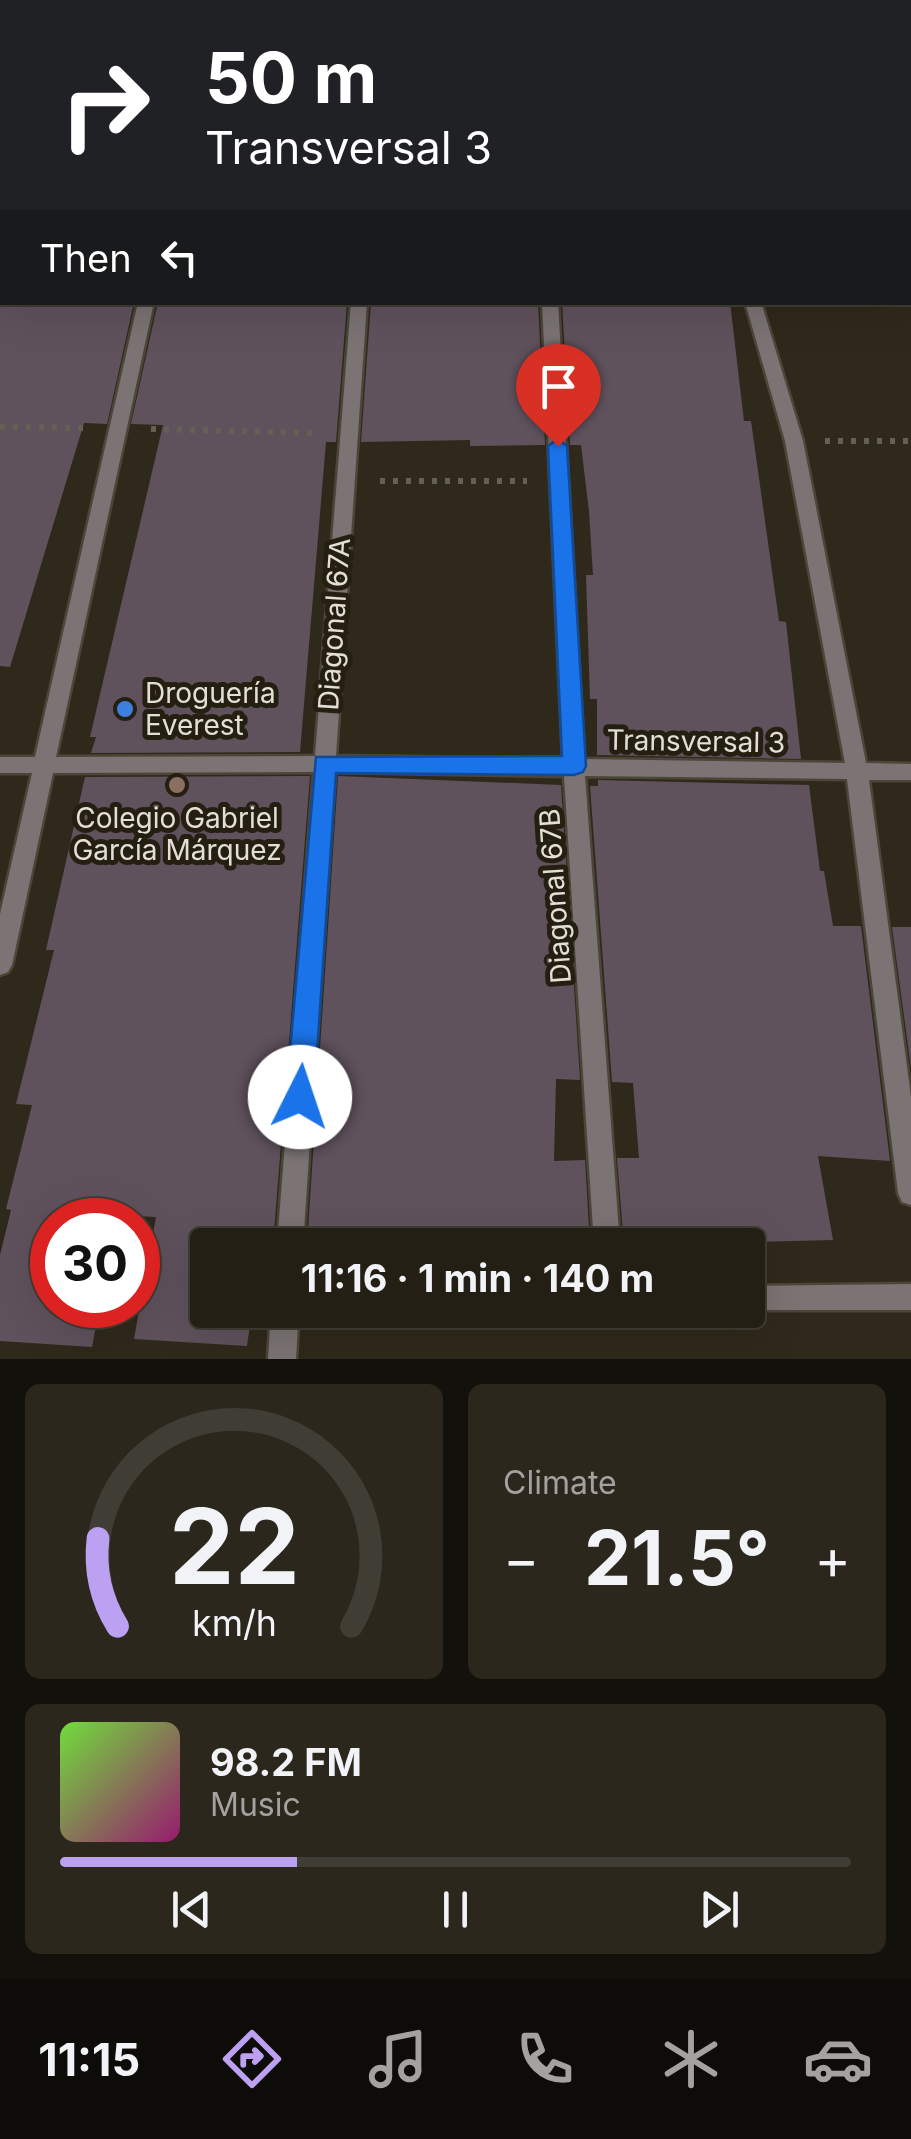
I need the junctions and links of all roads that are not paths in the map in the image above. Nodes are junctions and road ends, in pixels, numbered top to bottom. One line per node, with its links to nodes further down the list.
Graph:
1 (145, 305): 7 (street)
2 (359, 305): 5 (street, Diagonal 67A)
3 (550, 305): 8 (street, Diagonal 67B)
4 (754, 305): 9 (street)
5 (325, 764): 7 (street, Transversal 3); 8 (street, Transversal 3); 13 (street, Diagonal 67A)
6 (0, 765): 7 (street, Transversal 3)
7 (44, 765): 11 (street)
8 (574, 766): 9 (street, Transversal 3); 14 (street, Diagonal 67B)
9 (858, 772): 10 (street, Transversal 3); 12 (street)
10 (911, 772)
11 (0, 965)
12 (911, 1193)
13 (291, 1228)
14 (605, 1228)
15 (911, 1297): 16 (street)
16 (765, 1300)
17 (284, 1328): 18 (street)
18 (282, 1359)

